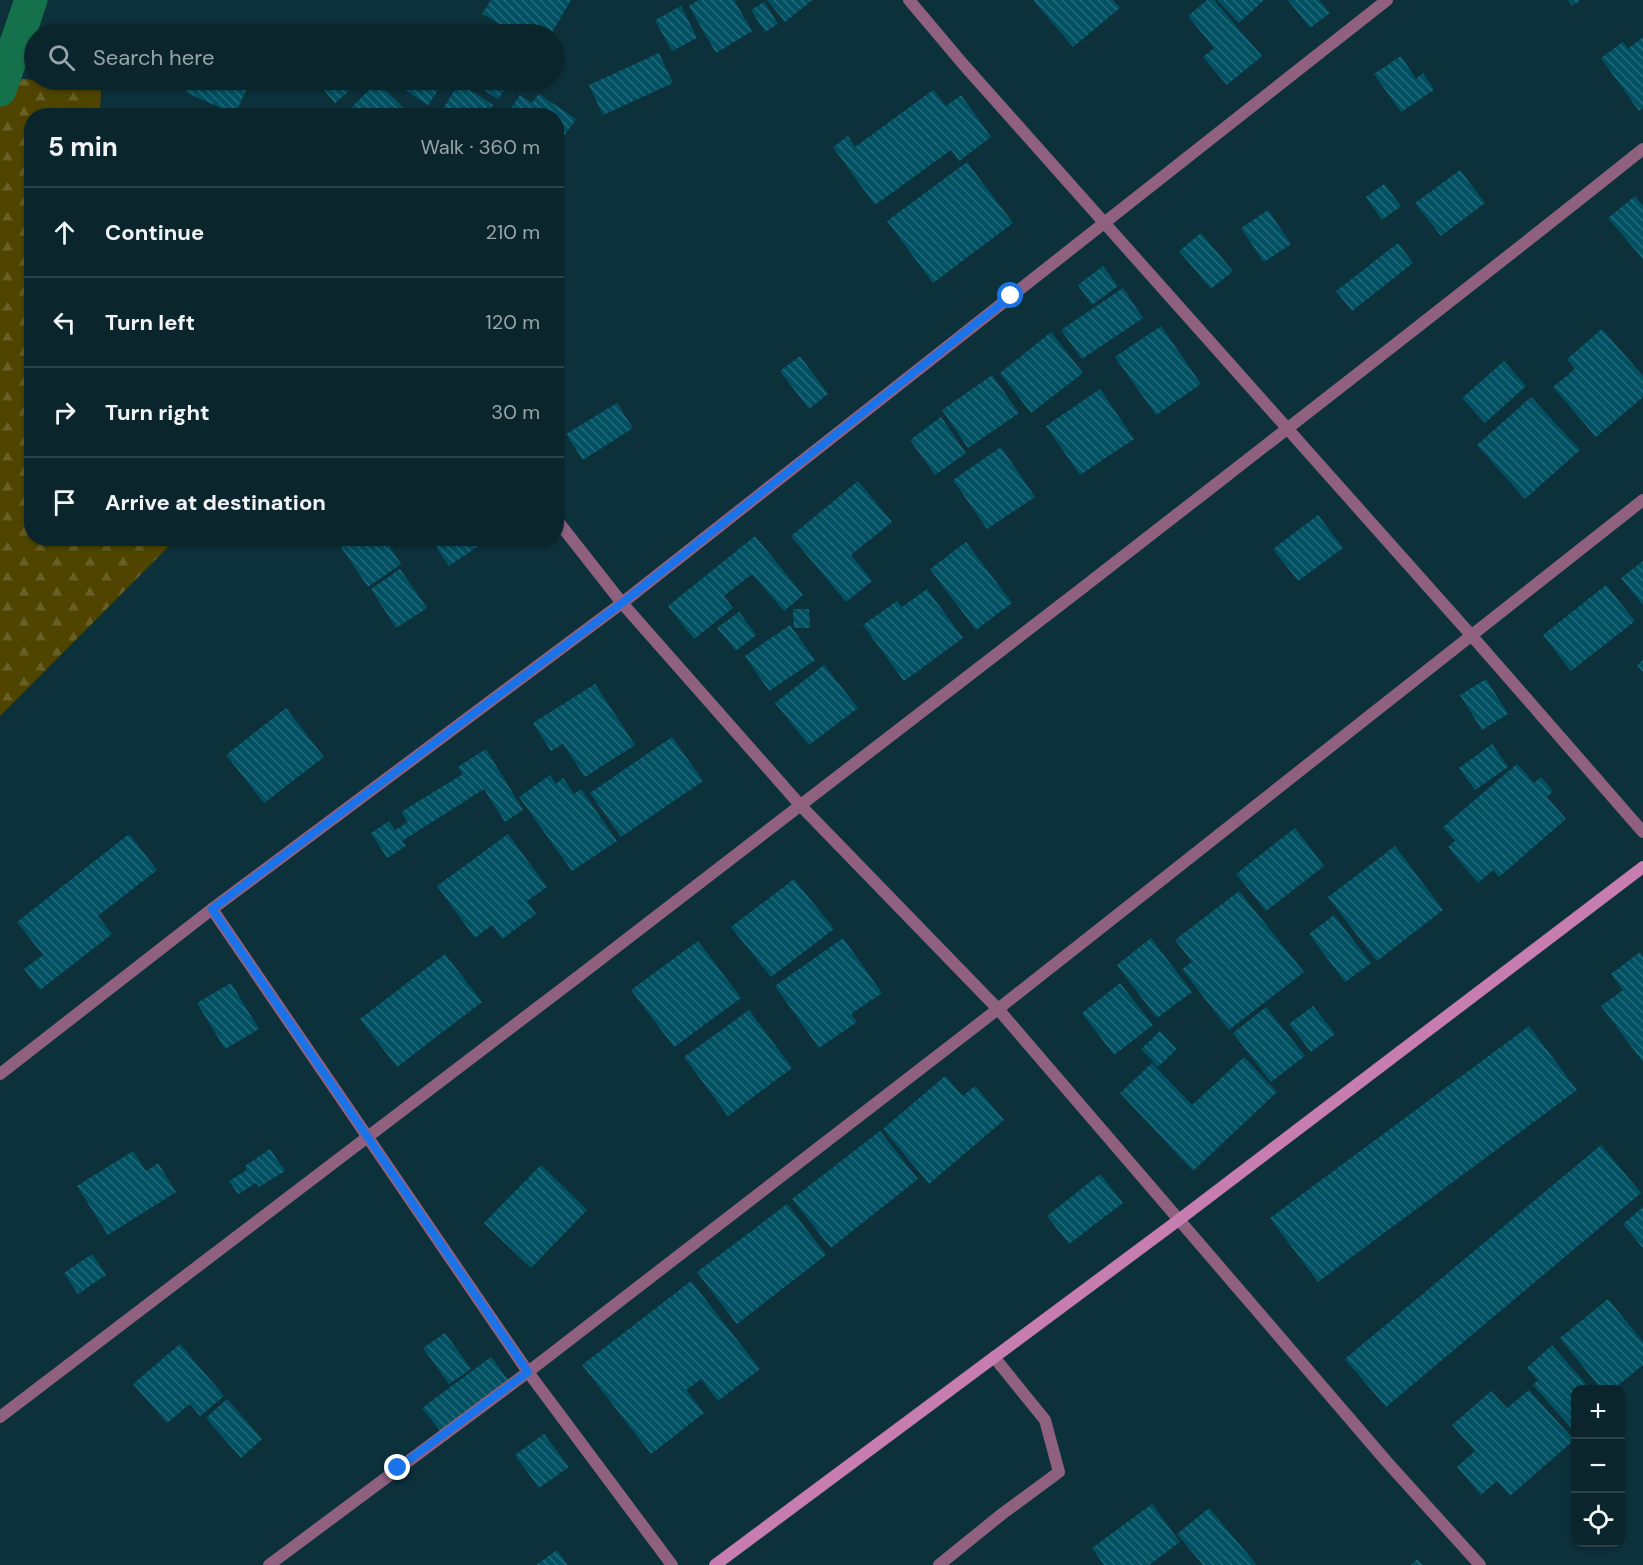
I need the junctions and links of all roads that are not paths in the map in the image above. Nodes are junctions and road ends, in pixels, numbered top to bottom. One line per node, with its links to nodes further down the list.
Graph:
1 (909, 0): 4 (street)
2 (1386, 0): 4 (street)
3 (1643, 149): 5 (street)
4 (1104, 223): 5 (street); 8 (street)
5 (1286, 429): 9 (street); 10 (street)
6 (1643, 500): 9 (street)
7 (564, 529): 8 (street)
8 (622, 603): 10 (street); 13 (street)
9 (1471, 635): 11 (street); 14 (street)
10 (801, 806): 14 (street); 16 (street)
11 (1643, 832)
12 (1643, 867): 17 (street)
13 (212, 909): 15 (street); 16 (street)
14 (998, 1009): 17 (street); 19 (street)
15 (0, 1074)
16 (369, 1138): 19 (street); 20 (street)
17 (1180, 1219): 18 (street); 25 (street)
18 (994, 1357): 23 (street); 24 (street)
19 (528, 1372): 21 (street); 22 (street)
20 (0, 1417)
21 (269, 1565)
22 (672, 1565)
23 (715, 1565)
24 (939, 1565)
25 (1480, 1565)

